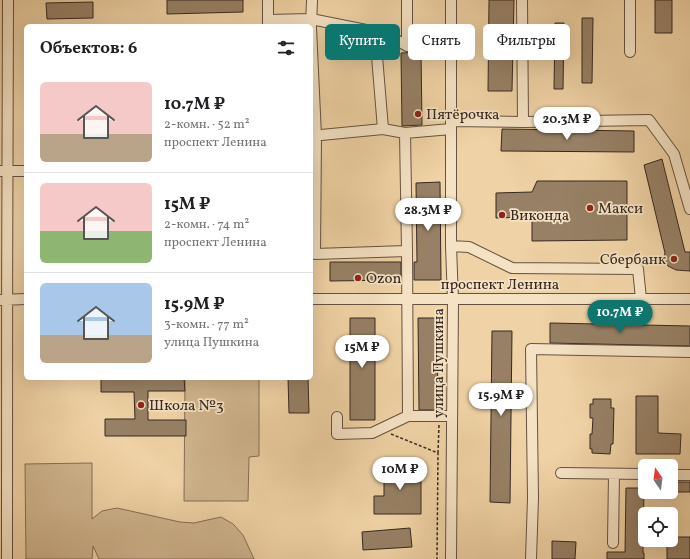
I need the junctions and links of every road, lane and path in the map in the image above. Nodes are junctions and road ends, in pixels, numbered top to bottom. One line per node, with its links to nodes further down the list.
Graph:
1 (8, 0): 25 (street)
2 (268, 0): 8 (street)
3 (312, 0): 9 (street)
4 (407, 0): 14 (street)
5 (451, 0): 11 (street, улица Пушкина)
6 (522, 0): 19 (street)
7 (630, 0): 15 (street)
8 (268, 23): 9 (street)
9 (311, 24)
10 (313, 24): 12 (street)
11 (451, 24)
12 (325, 26)
13 (400, 42): 14 (street)
14 (407, 46)
15 (630, 52)
16 (377, 60): 21 (street)
17 (451, 60): 20 (street, улица Пушкина)
18 (313, 99): 23 (street)
19 (523, 122): 20 (street); 26 (street)
20 (451, 125): 22 (street); 27 (street, улица Пушкина)
21 (383, 129): 22 (street); 23 (street)
22 (405, 133): 28 (street)
23 (314, 136): 28 (street)
24 (24, 170): 25 (street)
25 (3, 171): 32 (street)
26 (690, 209)
27 (451, 246): 30 (street); 35 (street, улица Пушкина)
28 (407, 251): 34 (street)
29 (313, 299): 34 (street, проспект Ленина)
30 (640, 299): 31 (street, проспект Ленина); 35 (street, проспект Ленина)
31 (690, 299)
32 (4, 300): 33 (street); 49 (street)
33 (24, 300)
34 (407, 300): 35 (street, проспект Ленина); 37 (street)
35 (453, 300): 39 (street, улица Пушкина)
36 (690, 352): 52 (street)
37 (408, 416): 38 (street); 41 (street)
38 (439, 416): 39 (street); 42 (path)
39 (452, 416): 51 (street, улица Пушкина)
40 (337, 417): 41 (street)
41 (380, 429): 42 (path)
42 (438, 453): 50 (path)
43 (561, 473): 44 (street)
44 (614, 474): 45 (street); 48 (street)
45 (638, 474)
46 (678, 475): 47 (street)
47 (690, 475)
48 (613, 543)
49 (7, 559)
50 (437, 559)
51 (451, 559)
52 (531, 559)

